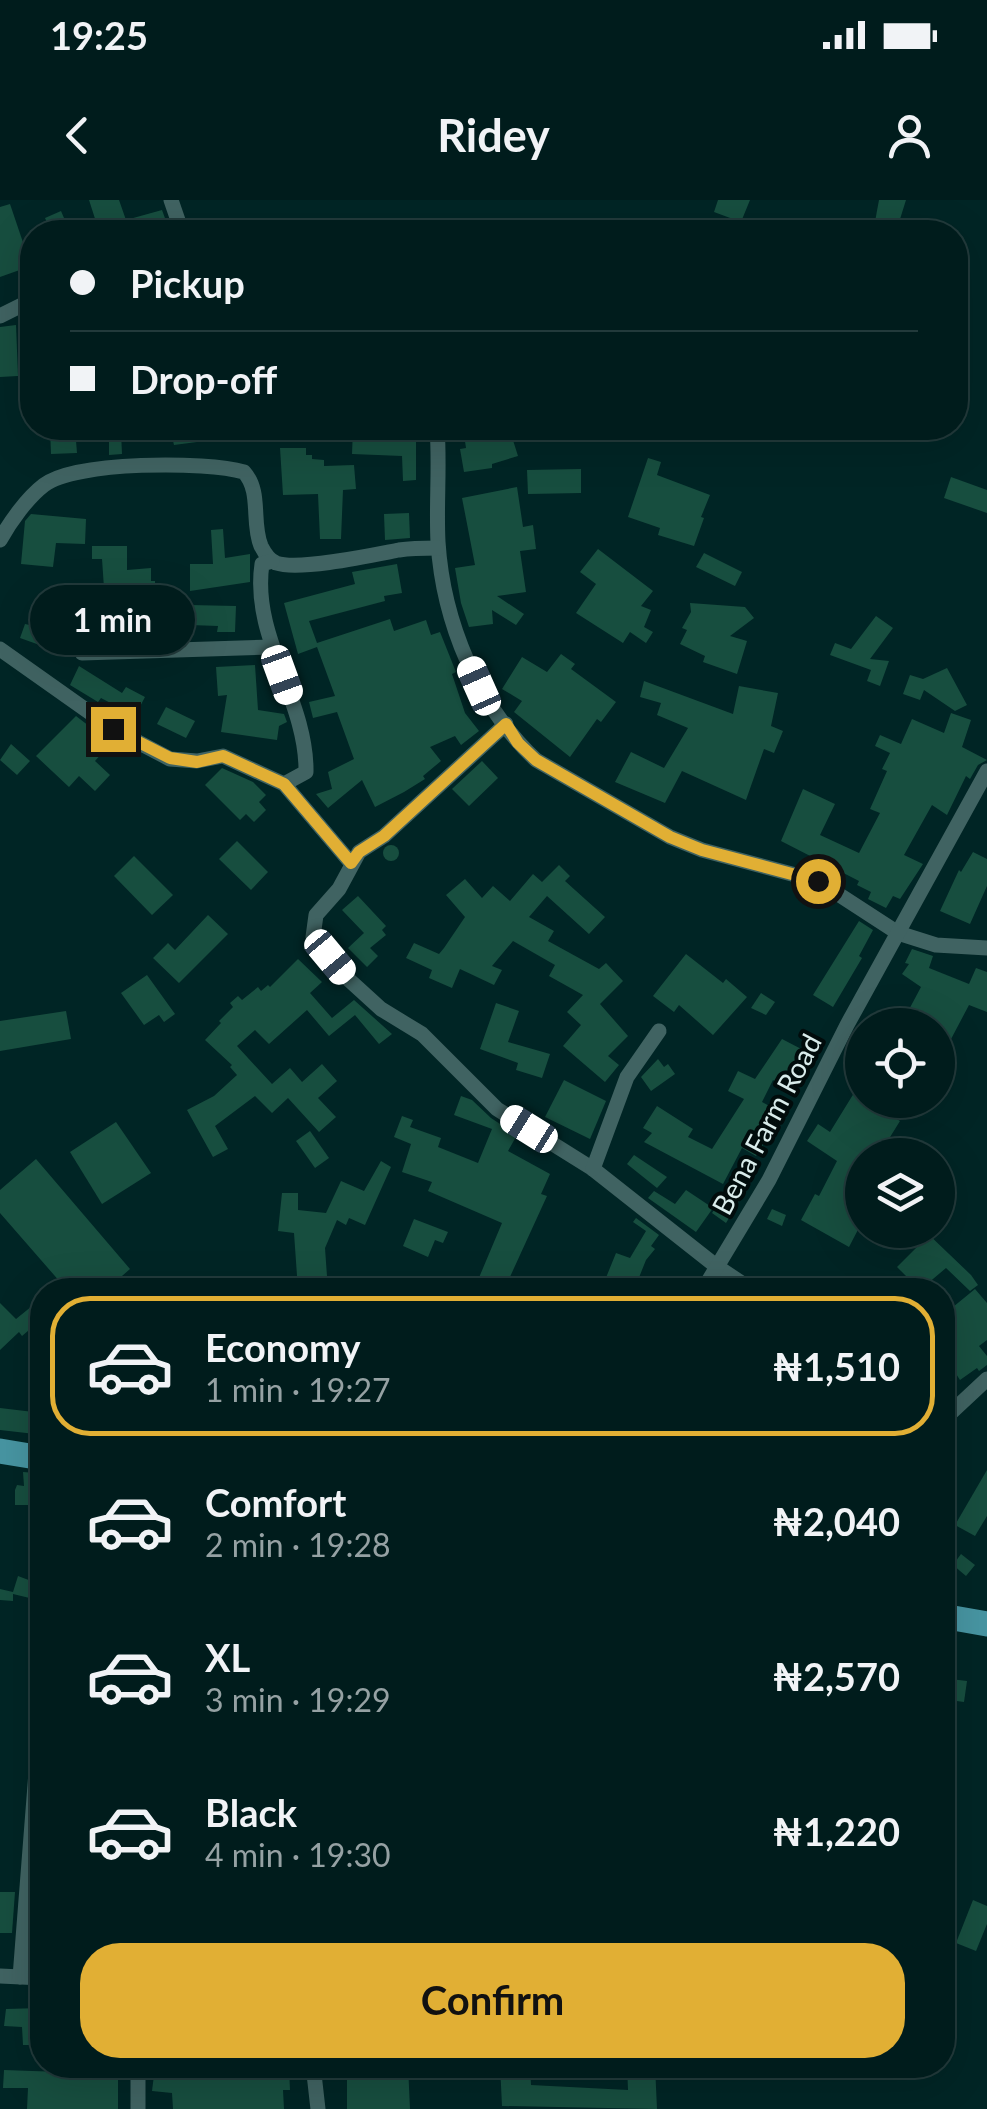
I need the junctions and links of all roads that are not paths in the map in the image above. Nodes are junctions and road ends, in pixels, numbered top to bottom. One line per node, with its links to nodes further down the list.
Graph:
1 (437, 440): 3 (street)
2 (0, 540): 4 (street)
3 (438, 548): 4 (street); 8 (street)
4 (272, 561): 5 (street)
5 (271, 647): 7 (street); 10 (street)
6 (0, 648): 10 (street)
7 (82, 653)
8 (506, 724): 11 (street); 12 (street)
9 (987, 770): 12 (street, Bena Farm Road)
10 (284, 784): 11 (street)
11 (351, 863): 15 (street)
12 (898, 933): 13 (street); 16 (street, Bena Farm Road)
13 (987, 948)
14 (659, 1031): 15 (street)
15 (593, 1168): 16 (street)
16 (716, 1266): 17 (street, Bena Farm Road); 18 (street)
17 (710, 1278)
18 (734, 1278)
19 (987, 1379): 20 (street)
20 (955, 1408)
21 (0, 1450): 22 (main road)
22 (30, 1456)
23 (955, 1618): 24 (main road)
24 (987, 1624)
25 (30, 1849): 27 (street)
26 (0, 1976): 27 (street)
27 (20, 1977): 28 (street)
28 (30, 1977)
29 (138, 2078): 31 (street)
30 (314, 2078): 32 (street)
31 (138, 2109)
32 (318, 2109)

